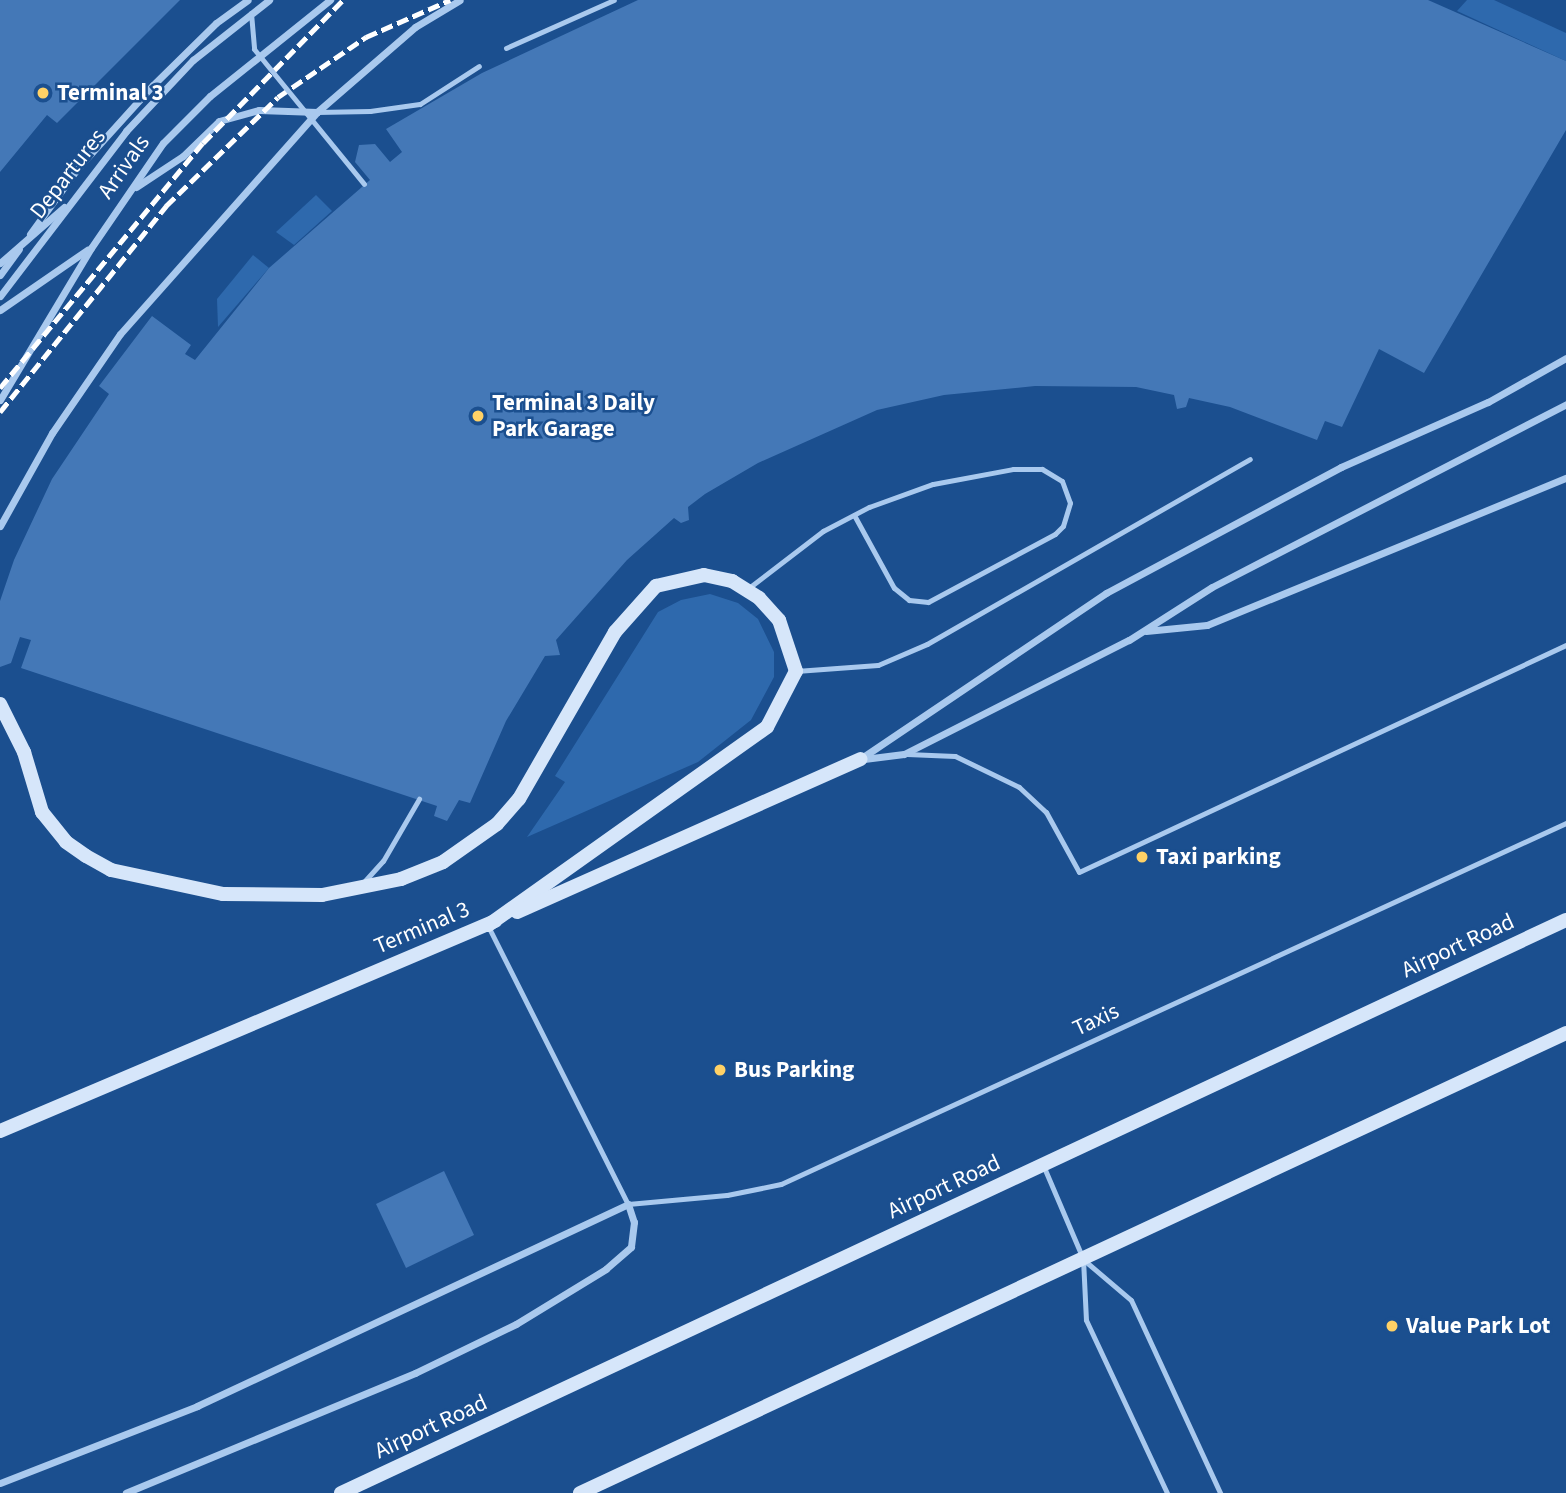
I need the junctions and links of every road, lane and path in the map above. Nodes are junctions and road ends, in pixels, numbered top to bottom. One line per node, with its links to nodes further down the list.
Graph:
1 (248, 0): 15 (street)
2 (269, 0): 6 (street, Departures)
3 (330, 0): 11 (street, Arrivals)
4 (460, 0): 9 (street)
5 (614, 0): 7 (lane)
6 (251, 13): 10 (lane, bridge); 12 (street, Departures)
7 (506, 48)
8 (479, 66): 9 (lane)
9 (317, 112): 11 (street); 24 (street)
10 (364, 184)
11 (131, 190): 13 (street, Arrivals)
12 (64, 207): 14 (street, bridge); 16 (street, Departures, bridge)
13 (91, 248): 17 (street); 19 (street, Arrivals)
14 (0, 263)
15 (0, 275)
16 (0, 296)
17 (0, 310)
18 (1566, 358): 31 (street)
19 (0, 400)
20 (1566, 404): 26 (street)
21 (1250, 459): 28 (lane)
22 (1566, 478): 26 (street)
23 (854, 515): 23 (lane); 25 (lane)
24 (0, 526)
25 (746, 590): 28 (street); 34 (street)
26 (1146, 631): 30 (street)
27 (1566, 645): 30 (lane)
28 (796, 671): 36 (street)
29 (0, 704): 34 (street)
30 (904, 754): 31 (street)
31 (860, 759): 36 (street, Terminal 3)
32 (419, 799): 34 (lane)
33 (1566, 823): 40 (lane, Taxis)
34 (359, 888)
35 (1566, 920): 39 (street, Airport Road)
36 (488, 925): 38 (street, Terminal 3); 40 (lane)
37 (1566, 1032): 41 (street)
38 (2, 1129)
39 (1043, 1166): 41 (lane); 44 (street, Airport Road)
40 (628, 1204): 42 (street); 43 (street)
41 (1083, 1259): 45 (street); 46 (lane); 47 (lane)
42 (0, 1483)
43 (127, 1493)
44 (341, 1493)
45 (580, 1493)
46 (1167, 1493)
47 (1220, 1493)

